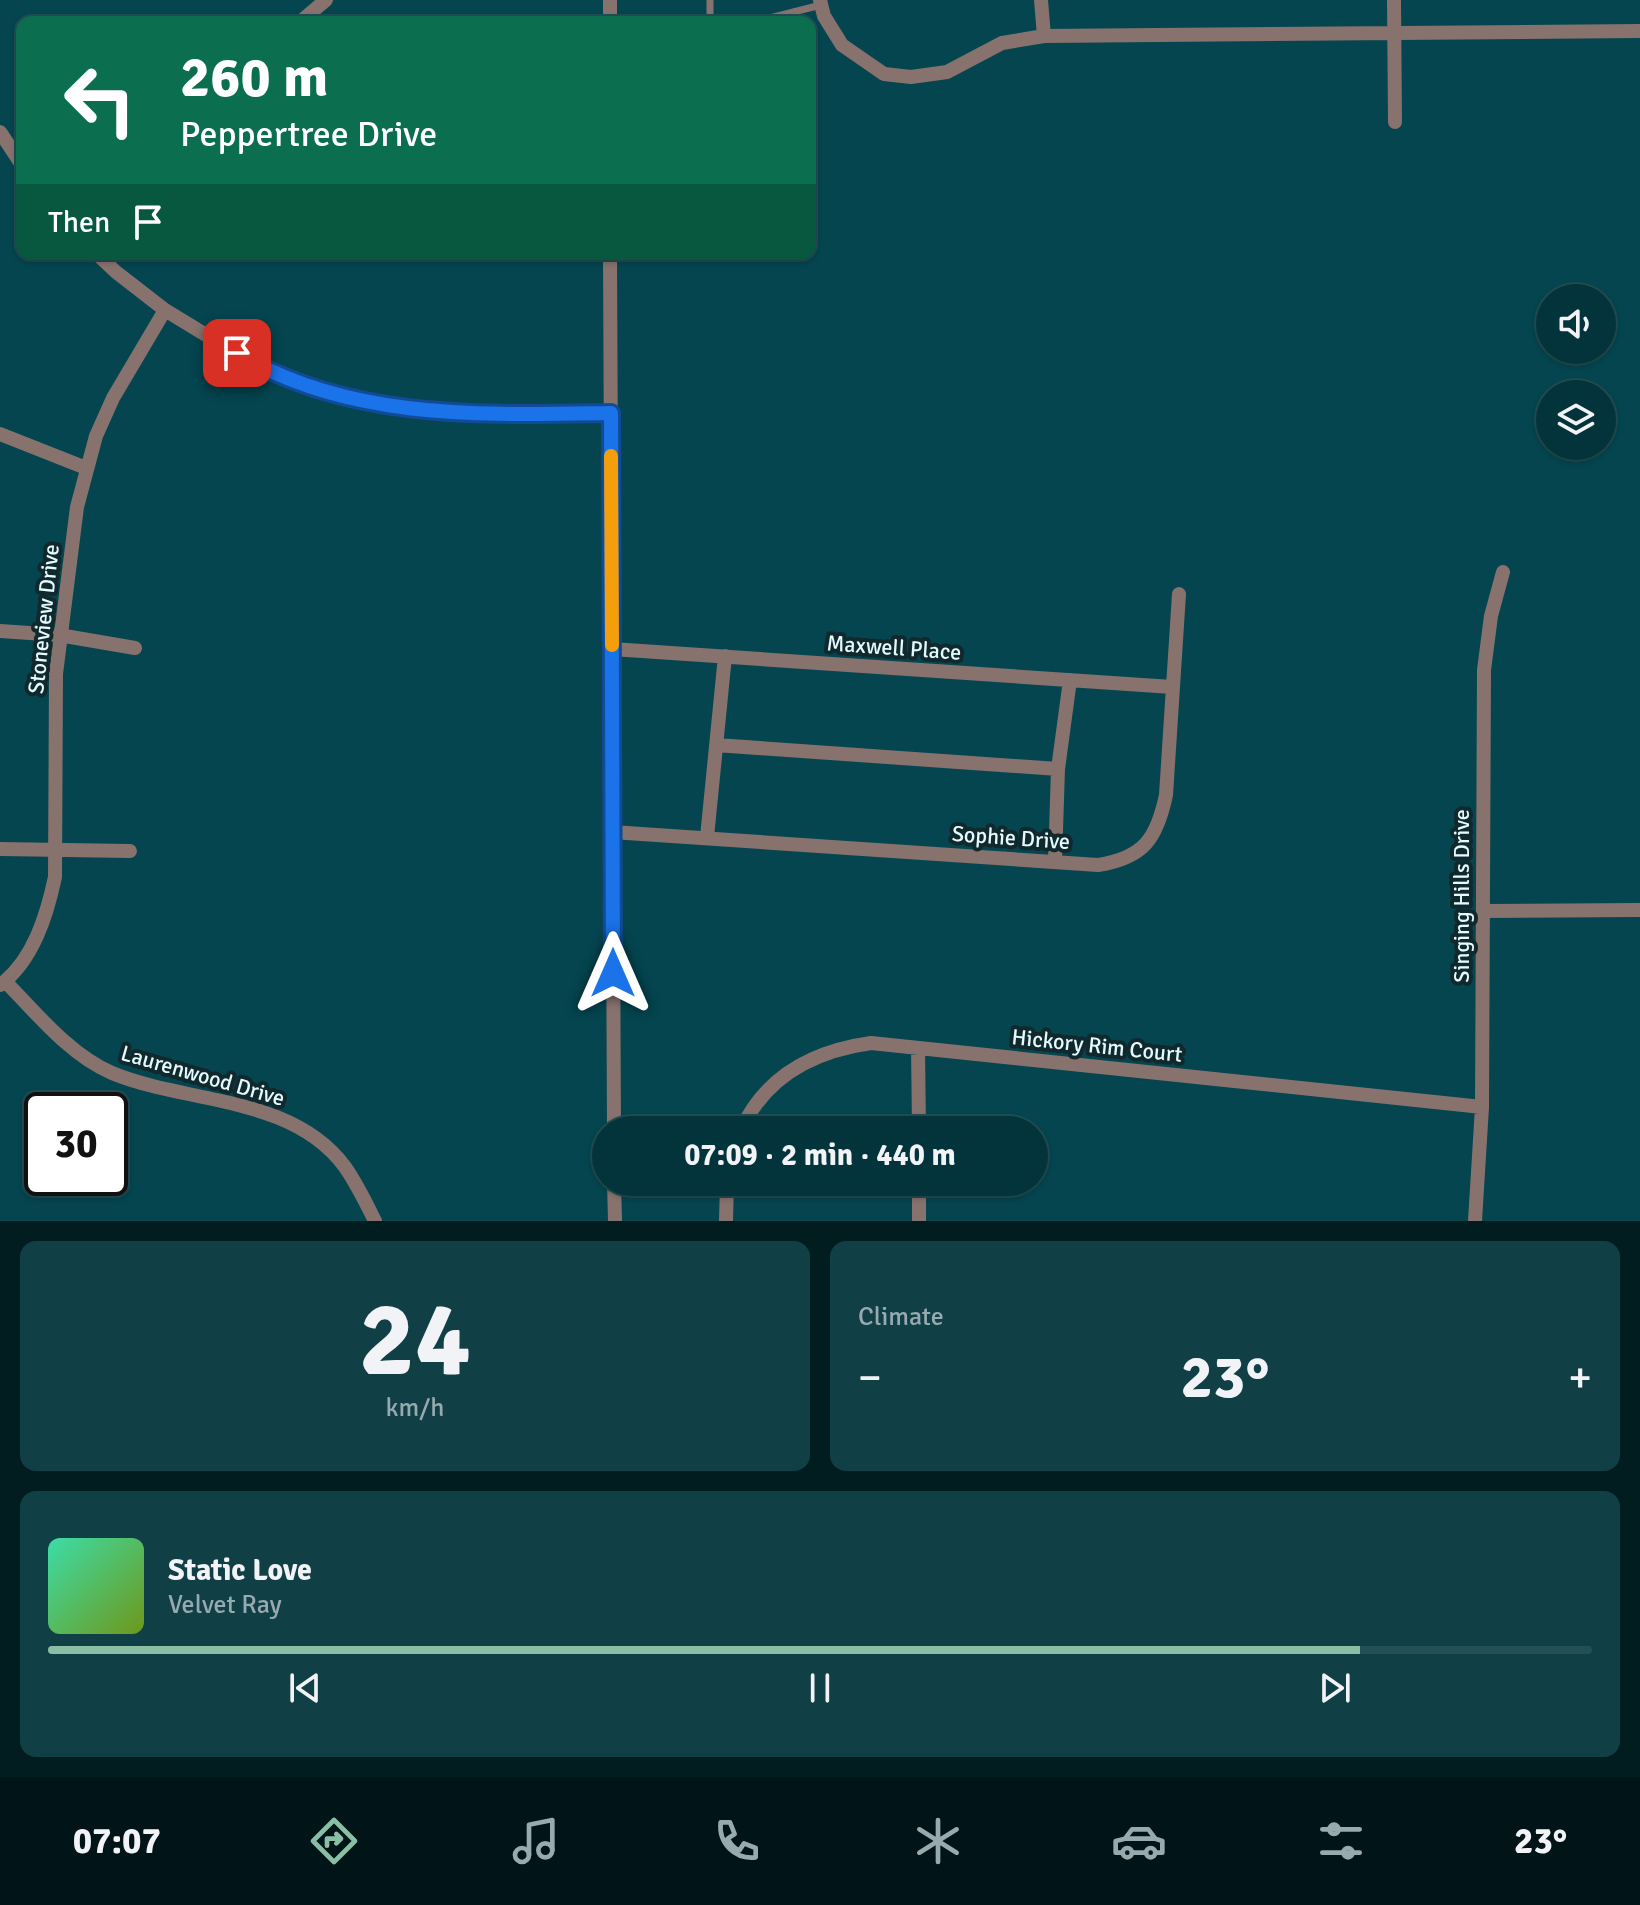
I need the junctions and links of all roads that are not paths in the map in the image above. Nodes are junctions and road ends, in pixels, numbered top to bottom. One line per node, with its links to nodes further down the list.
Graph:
1 (326, 0): 5 (street)
2 (1041, 0): 9 (street)
3 (1394, 0): 8 (street)
4 (820, 3): 6 (lane); 9 (street)
5 (307, 16)
6 (775, 16)
7 (1640, 31): 8 (street)
8 (1395, 33): 9 (street); 10 (street)
9 (1044, 36)
10 (1395, 122)
11 (0, 132): 12 (street)
12 (16, 156)
13 (103, 260): 15 (street)
14 (610, 260): 16 (street)
15 (165, 310): 16 (street); 18 (street, Stoneview Drive)
16 (611, 413): 24 (street)
17 (0, 434): 18 (street)
18 (86, 468): 22 (street, Stoneview Drive)
19 (1503, 572): 37 (street, Singing Hills Drive)
20 (1179, 594): 27 (street, Sophie Drive)
21 (0, 631): 22 (street)
22 (59, 635): 23 (street); 33 (street, Stoneview Drive)
23 (135, 648)
24 (612, 649): 25 (street, Maxwell Place); 30 (street)
25 (725, 656): 26 (street, Maxwell Place); 28 (street)
26 (1070, 680): 27 (street, Maxwell Place); 29 (street)
27 (1172, 687): 35 (street, Sophie Drive)
28 (716, 745): 29 (street); 31 (street)
29 (1058, 769): 35 (street)
30 (612, 832): 31 (street, Sophie Drive); 41 (street)
31 (707, 837): 35 (street, Sophie Drive)
32 (0, 849): 33 (street)
33 (57, 851): 34 (street); 38 (street, Stoneview Drive)
34 (130, 851)
35 (1055, 862)
36 (1640, 910): 37 (street)
37 (1483, 911): 40 (street, Singing Hills Drive)
38 (3, 983): 47 (street, Laurenwood Drive)
39 (918, 1048): 40 (street, Hickory Rim Court); 42 (street, Hickory Rim Court); 43 (street)
40 (1482, 1107): 51 (street, Singing Hills Drive)
41 (614, 1116)
42 (750, 1116)
43 (919, 1116)
44 (614, 1196): 48 (street)
45 (727, 1196): 49 (street)
46 (919, 1196): 50 (street)
47 (375, 1221)
48 (615, 1221)
49 (726, 1221)
50 (919, 1221)
51 (1475, 1221)

